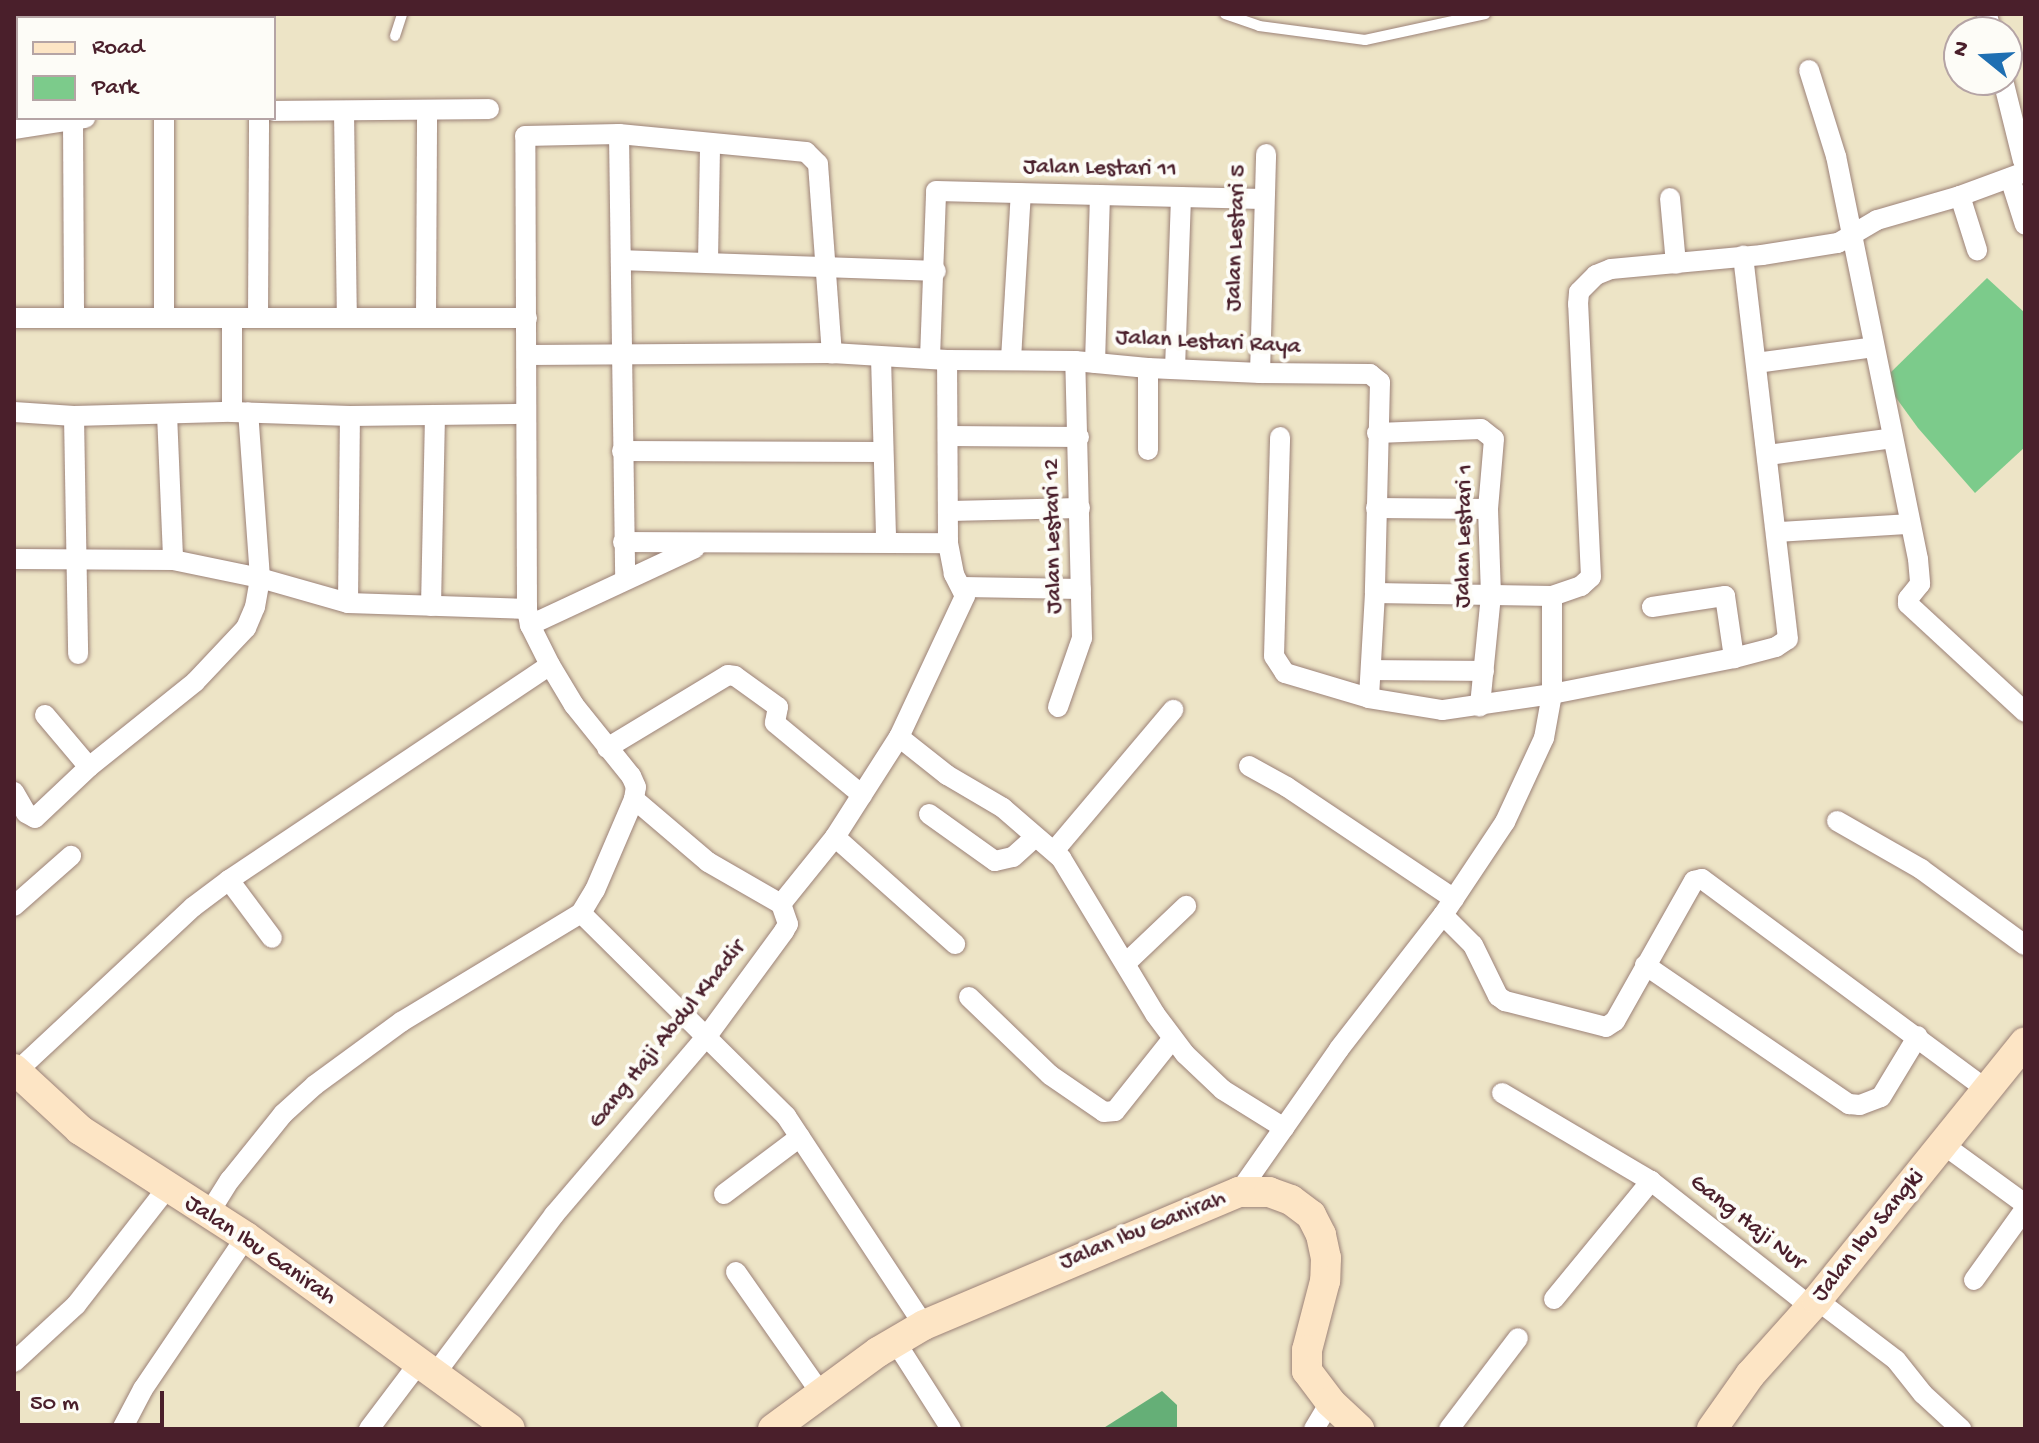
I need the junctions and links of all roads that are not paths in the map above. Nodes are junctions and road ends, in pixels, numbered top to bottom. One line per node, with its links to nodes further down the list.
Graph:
1 (402, 14): 4 (lane)
2 (1225, 14): 3 (lane)
3 (1485, 14)
4 (395, 36)
5 (1809, 70): 27 (street)
6 (2006, 96): 19 (street)
7 (489, 109): 8 (street)
8 (427, 110): 10 (street); 41 (street)
9 (276, 111): 10 (street)
10 (344, 111): 37 (street)
11 (67, 120): 15 (street)
12 (73, 120): 35 (street)
13 (164, 120): 36 (street)
14 (259, 120): 40 (street)
15 (14, 129)
16 (619, 134): 17 (street); 30 (street); 42 (street)
17 (710, 145): 31 (street); 33 (street)
18 (1266, 154): 25 (street, Jalan Lestari 5)
19 (2019, 170): 22 (street); 26 (street)
20 (1021, 193): 21 (street, Jalan Lestari 11); 34 (street, Jalan Lestari 11); 49 (street)
21 (1100, 195): 23 (street, Jalan Lestari 11); 50 (street, Jalan Lestari 12)
22 (1960, 196): 27 (street); 28 (street)
23 (1181, 197): 25 (street, Jalan Lestari 11); 53 (street)
24 (1670, 198): 32 (street)
25 (1263, 199): 54 (street, Jalan Lestari 5)
26 (2025, 225)
27 (1851, 234): 29 (street); 43 (street)
28 (1977, 250)
29 (1743, 256): 32 (street); 51 (street)
30 (621, 260): 31 (street); 46 (street)
31 (708, 262): 33 (street)
32 (1676, 264): 90 (street)
33 (824, 266): 34 (street); 44 (street)
34 (936, 271): 48 (street)
35 (74, 317): 36 (street); 38 (street)
36 (164, 317): 39 (street)
37 (347, 317): 40 (street); 41 (street)
38 (14, 318)
39 (232, 318): 40 (street); 56 (street)
40 (258, 318)
41 (426, 318): 42 (street)
42 (527, 318): 45 (street)
43 (1874, 347): 51 (street); 66 (street)
44 (832, 353): 46 (street, Jalan Lestari Raya); 47 (street, Jalan Lestari Raya)
45 (529, 355): 46 (street, Jalan Lestari Raya); 58 (street)
46 (621, 355): 68 (street)
47 (881, 357): 48 (street, Jalan Lestari Raya); 69 (street)
48 (938, 359): 49 (street, Jalan Lestari Raya); 63 (street)
49 (1011, 359): 50 (street, Jalan Lestari Raya)
50 (1085, 362): 52 (street, Jalan Lestari Raya); 64 (street, Jalan Lestari 12)
51 (1756, 363): 70 (street)
52 (1148, 368): 53 (street, Jalan Lestari Raya); 67 (street)
53 (1175, 369): 54 (street, Jalan Lestari Raya)
54 (1260, 373): 62 (street, Jalan Lestari Raya)
55 (14, 412): 60 (street)
56 (240, 412): 57 (street); 61 (street); 84 (street)
57 (167, 414): 60 (street); 83 (street)
58 (526, 414): 59 (street); 94 (street)
59 (435, 415): 61 (street); 92 (street)
60 (74, 416): 82 (street)
61 (350, 416): 91 (street)
62 (1377, 433): 72 (street, Jalan Lestari Raya); 73 (street, Jalan Lestari 1)
63 (948, 436): 64 (street); 74 (street)
64 (1079, 437): 71 (street, Jalan Lestari 12)
65 (1280, 437): 101 (street)
66 (1893, 438): 70 (street); 75 (street)
67 (1148, 450)
68 (622, 451): 69 (street); 78 (street)
69 (883, 452): 77 (street)
70 (1768, 455): 76 (street)
71 (1080, 508): 74 (street); 87 (street, Jalan Lestari 12)
72 (1376, 508): 73 (street); 88 (street, Jalan Lestari Raya)
73 (1488, 509): 89 (street, Jalan Lestari 1)
74 (950, 511): 79 (street)
75 (1909, 524): 76 (street); 105 (street)
76 (1778, 532): 96 (street)
77 (886, 541): 79 (street); 80 (street)
78 (623, 542): 80 (street); 85 (street)
79 (948, 543): 86 (street)
80 (702, 545): 85 (street)
81 (14, 559): 82 (street)
82 (76, 560): 83 (street); 95 (street)
83 (173, 560): 84 (street)
84 (260, 578): 91 (street); 110 (street)
85 (625, 579): 94 (street)
86 (963, 587): 87 (street); 107 (street)
87 (1081, 589): 103 (street, Jalan Lestari 12)
88 (1375, 593): 89 (street); 98 (street, Jalan Lestari Raya)
89 (1491, 595): 90 (street); 99 (street, Jalan Lestari 1)
90 (1552, 596): 100 (street)
91 (348, 603): 92 (street)
92 (431, 606): 94 (street)
93 (1652, 607): 96 (street)
94 (529, 617): 97 (street)
95 (78, 654)
96 (1734, 658): 100 (street)
97 (550, 665): 108 (street); 120 (street)
98 (1372, 670): 99 (street); 101 (street, Jalan Lestari Raya)
99 (1484, 671): 102 (street, Jalan Lestari 1)
100 (1552, 694): 102 (street); 124 (street)
101 (1369, 697): 102 (street)
102 (1480, 706)
103 (1058, 707)
104 (1173, 710): 118 (street)
105 (2025, 712)
106 (45, 715): 110 (street)
107 (899, 737): 112 (street); 117 (street)
108 (607, 748): 112 (street); 113 (street)
109 (1249, 766): 124 (street)
110 (89, 767): 111 (street)
111 (14, 792)
112 (862, 795): 116 (street)
113 (634, 799): 121 (street); 125 (street)
114 (929, 814): 117 (street)
115 (1837, 821): 128 (street)
116 (835, 837): 121 (street); 127 (street)
117 (1035, 837): 118 (street)
118 (1054, 851): 129 (street)
119 (71, 856): 122 (street)
120 (229, 880): 126 (street); 136 (street)
121 (781, 904): 132 (street, Gang Haji Abdul Khadir)
122 (14, 906)
123 (1186, 906): 129 (street)
124 (1448, 907): 130 (street); 139 (street)
125 (581, 913): 132 (street); 147 (street)
126 (272, 938)
127 (955, 944)
128 (2025, 945)
129 (1126, 963): 134 (street)
130 (1645, 965): 133 (street); 133 (street)
131 (969, 997): 134 (street)
132 (707, 1036): 140 (street); 157 (street, Gang Haji Abdul Khadir)
133 (1918, 1036): 137 (street)
134 (1173, 1038): 139 (street)
135 (2021, 1053): 137 (main road, Jalan Ibu Sangki)
136 (15, 1070): 143 (main road, Jalan Ibu Ganirah)
137 (1988, 1091): 141 (main road, Jalan Ibu Sangki)
138 (1502, 1093): 142 (street, Gang Haji Nur)
139 (1284, 1128): 144 (street)
140 (800, 1137): 145 (street); 153 (street)
141 (1944, 1145): 146 (street); 152 (main road, Jalan Ibu Sangki)
142 (1651, 1181): 151 (street); 152 (street, Gang Haji Nur)
143 (167, 1188): 147 (main road, Jalan Ibu Ganirah); 156 (street)
144 (1239, 1192): 153 (main road, Jalan Ibu Ganirah); 159 (main road, Jalan Ibu Ganirah)
145 (724, 1194)
146 (2025, 1206): 150 (street)
147 (209, 1213): 148 (main road, Jalan Ibu Ganirah)
148 (246, 1237): 157 (main road, Jalan Ibu Ganirah); 160 (street)
149 (736, 1272): 158 (street)
150 (1974, 1280)
151 (1554, 1299)
152 (1814, 1303): 168 (main road, Jalan Ibu Sangki); 169 (street, Gang Haji Nur)
153 (924, 1325): 155 (main road, Jalan Ibu Ganirah)
154 (1518, 1338): 167 (street)
155 (895, 1341): 158 (main road, Jalan Ibu Ganirah); 164 (street)
156 (14, 1362)
157 (427, 1368): 161 (street, Gang Haji Abdul Khadir); 162 (main road, Jalan Ibu Ganirah)
158 (822, 1395): 163 (main road, Jalan Ibu Ganirah)
159 (1330, 1402): 165 (street); 166 (main road, Jalan Ibu Ganirah)
160 (122, 1429)
161 (369, 1429)
162 (510, 1429)
163 (773, 1429)
164 (951, 1429)
165 (1314, 1429)
166 (1359, 1429)
167 (1449, 1429)
168 (1712, 1429)
169 (1961, 1429)

